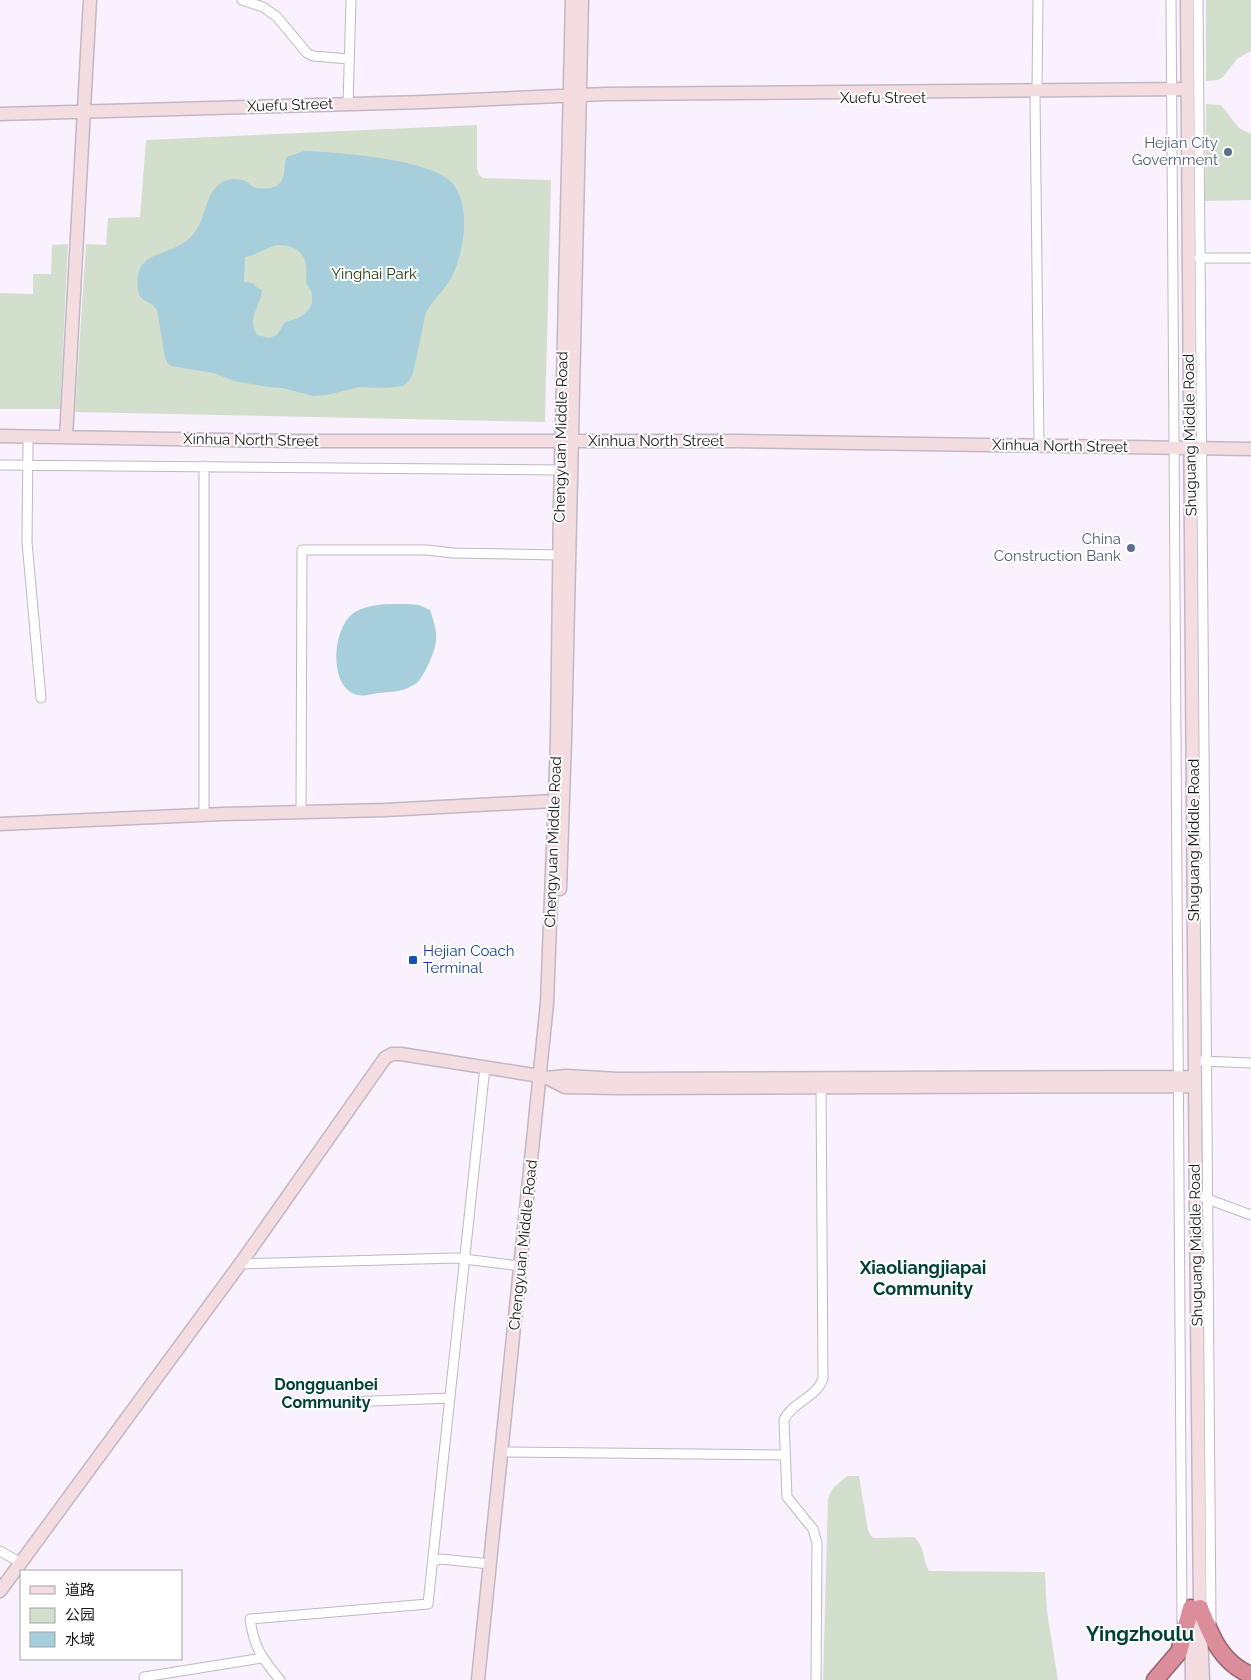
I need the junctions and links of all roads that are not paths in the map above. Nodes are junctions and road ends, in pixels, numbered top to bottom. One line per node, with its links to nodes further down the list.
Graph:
1 (90, 0): 16 (main road)
2 (242, 0): 11 (street)
3 (351, 0): 11 (street)
4 (572, 0): 14 (main road, Chengyuan Middle Road)
5 (582, 0): 14 (main road, Chengyuan Middle Road)
6 (1038, 0): 13 (street)
7 (1171, 0): 12 (street)
8 (1179, 0): 12 (main road, Shuguang Middle Road)
9 (1187, 0): 12 (main road, Shuguang Middle Road)
10 (1198, 0): 18 (street)
11 (349, 59): 15 (street)
12 (1180, 92): 13 (main road, Xuefu Street); 27 (main road, Shuguang Middle Road)
13 (1036, 93): 14 (main road, Xuefu Street); 25 (street)
14 (575, 95): 15 (main road, Xuefu Street); 24 (main road, Chengyuan Middle Road)
15 (348, 104): 16 (main road, Xuefu Street)
16 (84, 111): 17 (main road, Xuefu Street); 21 (main road)
17 (0, 114)
18 (1199, 258): 19 (street); 27 (street)
19 (1251, 258)
20 (0, 436): 21 (main road, Xinhua North Street)
21 (66, 437): 24 (main road, Xinhua North Street)
22 (0, 444): 23 (main road, Xinhua North Street)
23 (28, 444): 24 (main road, Xinhua North Street); 30 (street)
24 (566, 445): 25 (main road, Xinhua North Street); 27 (main road, Xinhua North Street); 32 (main road, Chengyuan Middle Road); 42 (main road, Chengyuan Middle Road)
25 (1039, 445): 27 (main road, Xinhua North Street)
26 (1251, 448): 27 (main road, Xinhua North Street)
27 (1187, 452): 28 (main road, Xinhua North Street); 39 (main road, Shuguang Middle Road); 43 (main road, Shuguang Middle Road)
28 (1251, 456)
29 (0, 465): 30 (street)
30 (28, 465): 31 (street); 34 (street)
31 (204, 466): 32 (street); 37 (street)
32 (560, 470): 33 (main road, Chengyuan Middle Road)
33 (559, 555): 35 (main road, Chengyuan Middle Road); 36 (street)
34 (41, 698)
35 (554, 801): 36 (main road); 42 (main road, Chengyuan Middle Road)
36 (301, 812): 37 (main road)
37 (204, 815): 38 (main road)
38 (0, 824)
39 (1200, 1061): 40 (street); 43 (main road, Shuguang Middle Road); 45 (street)
40 (1251, 1063)
41 (485, 1067): 42 (main road); 47 (street); 48 (main road)
42 (544, 1077): 43 (main road); 44 (main road); 49 (main road, Chengyuan Middle Road); 52 (main road, Chengyuan Middle Road)
43 (1187, 1082): 44 (main road); 45 (main road, Shuguang Middle Road); 59 (main road, Shuguang Middle Road); 61 (street)
44 (821, 1087): 53 (street)
45 (1201, 1197): 46 (street); 59 (main road, Shuguang Middle Road); 60 (street)
46 (1251, 1215)
47 (464, 1259): 48 (street); 49 (street); 50 (street)
48 (240, 1264): 56 (main road)
49 (520, 1266): 57 (main road, Chengyuan Middle Road)
50 (450, 1398): 51 (street); 55 (street)
51 (349, 1402)
52 (509, 1452): 53 (street); 67 (main road, Chengyuan Middle Road)
53 (785, 1455): 68 (street)
54 (0, 1551): 56 (street)
55 (434, 1561): 57 (street); 62 (street)
56 (21, 1562): 58 (main road)
57 (490, 1564): 66 (main road, Chengyuan Middle Road)
58 (0, 1591)
59 (1196, 1608): 60 (highway); 61 (highway); 70 (main road, Shuguang Middle Road); 71 (main road, Shuguang Middle Road)
60 (1211, 1633): 63 (highway)
61 (1182, 1645): 69 (highway)
62 (262, 1658): 64 (street); 65 (street)
63 (1251, 1675)
64 (144, 1676)
65 (280, 1680)
66 (478, 1680)
67 (487, 1680)
68 (816, 1680)
69 (1155, 1680)
70 (1192, 1680)
71 (1203, 1680)

